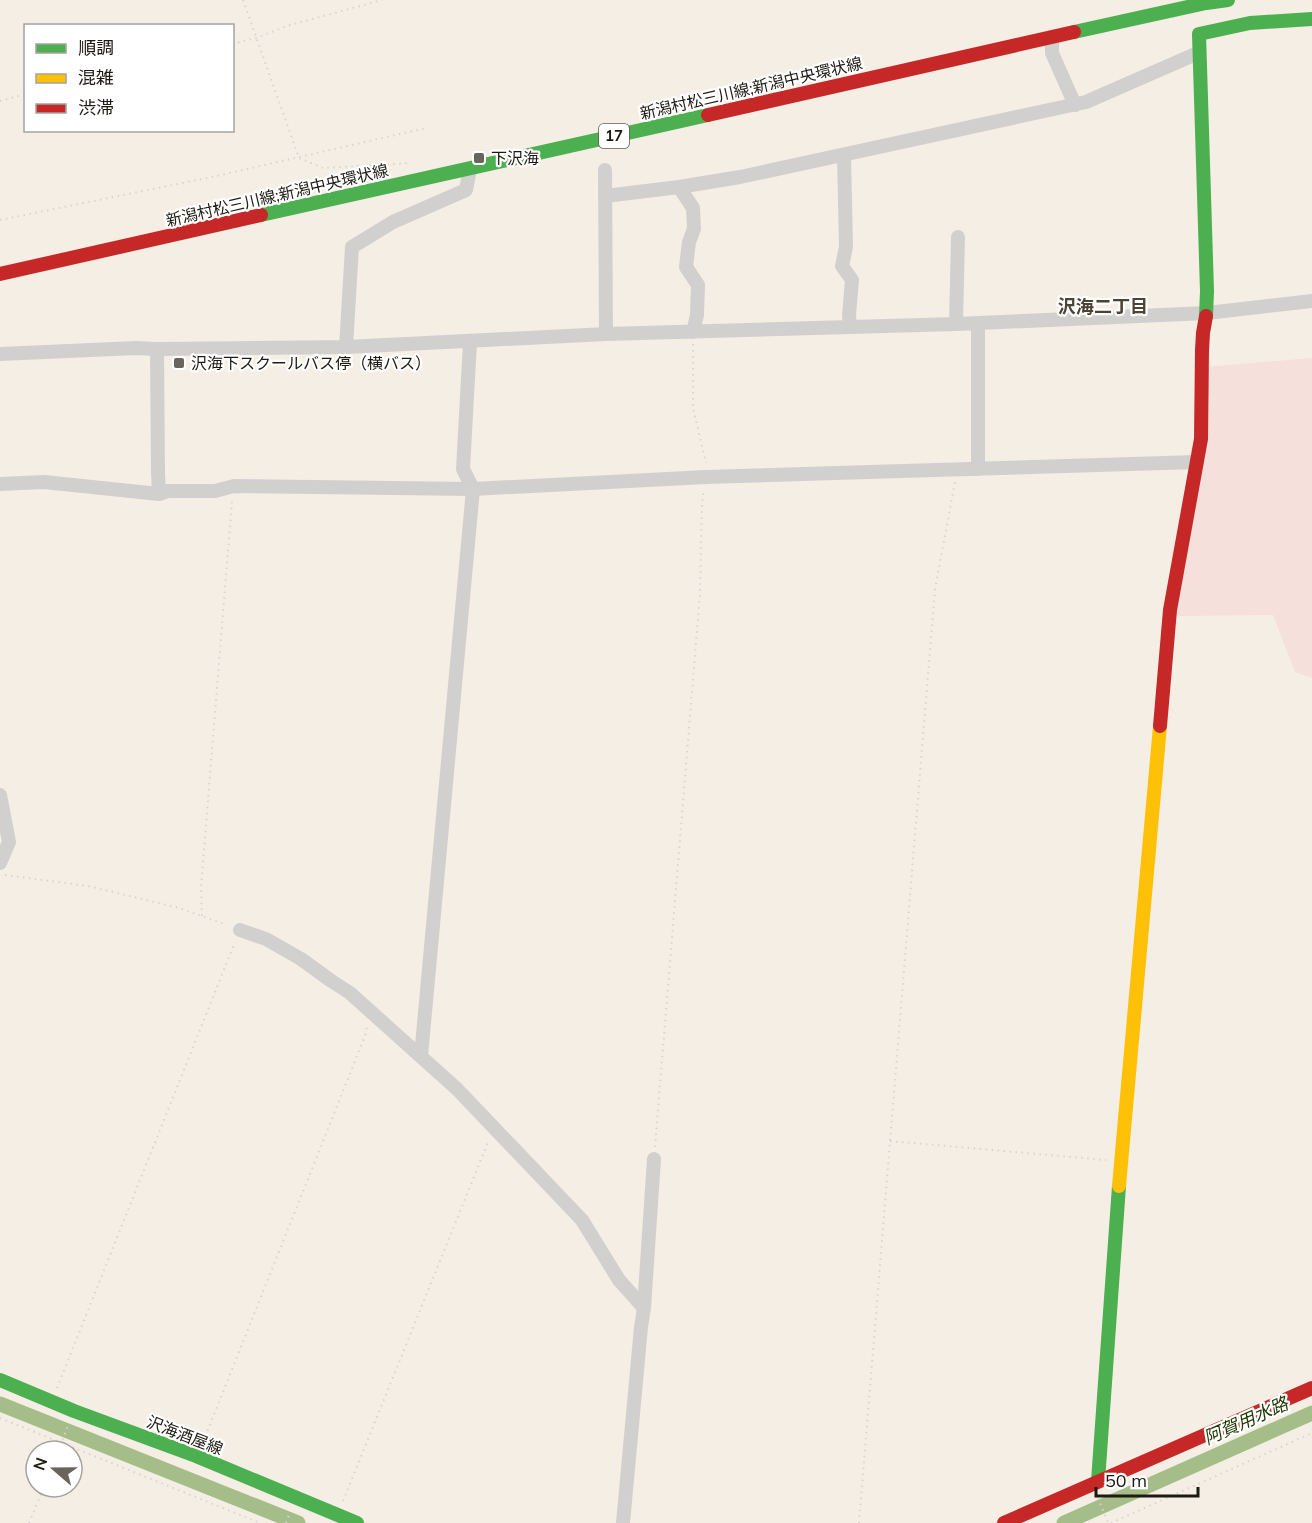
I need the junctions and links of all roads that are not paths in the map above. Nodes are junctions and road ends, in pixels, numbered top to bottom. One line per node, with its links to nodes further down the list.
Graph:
1 (1228, 0): 3 (main road, 新潟村松三川線;新潟中央環状線 / 17)
2 (1312, 19): 4 (main road)
3 (1052, 37): 5 (street); 7 (main road, 新潟村松三川線;新潟中央環状線 / 17)
4 (1198, 53): 5 (street); 14 (main road)
5 (1075, 105): 6 (street)
6 (844, 156): 9 (street); 17 (street)
7 (470, 169): 12 (main road, 新潟村松三川線;新潟中央環状線 / 17); 21 (street)
8 (605, 170): 10 (street)
9 (680, 187): 10 (street); 18 (street)
10 (605, 196): 19 (street)
11 (958, 237): 16 (street)
12 (0, 274)
13 (1312, 301): 14 (street)
14 (1207, 313): 15 (street); 24 (main road)
15 (978, 323): 16 (street); 25 (street)
16 (956, 324): 17 (street)
17 (850, 327): 18 (street)
18 (693, 332): 19 (street)
19 (606, 334): 20 (street)
20 (470, 342): 21 (street); 27 (street)
21 (346, 347): 22 (street)
22 (157, 349): 23 (street); 28 (street)
23 (0, 354)
24 (1197, 462): 25 (street); 37 (main road)
25 (978, 469): 27 (street)
26 (0, 484): 28 (street)
27 (473, 489): 28 (street); 32 (street)
28 (159, 494)
29 (0, 795): 30 (street)
30 (0, 863)
31 (240, 930): 32 (street)
32 (421, 1056): 34 (street)
33 (654, 1159): 34 (street)
34 (644, 1308): 39 (street)
35 (0, 1380): 38 (main road, 沢海酒屋線)
36 (1312, 1388): 37 (main road)
37 (1098, 1481): 40 (main road)
38 (357, 1523)
39 (623, 1523)
40 (1004, 1523)

